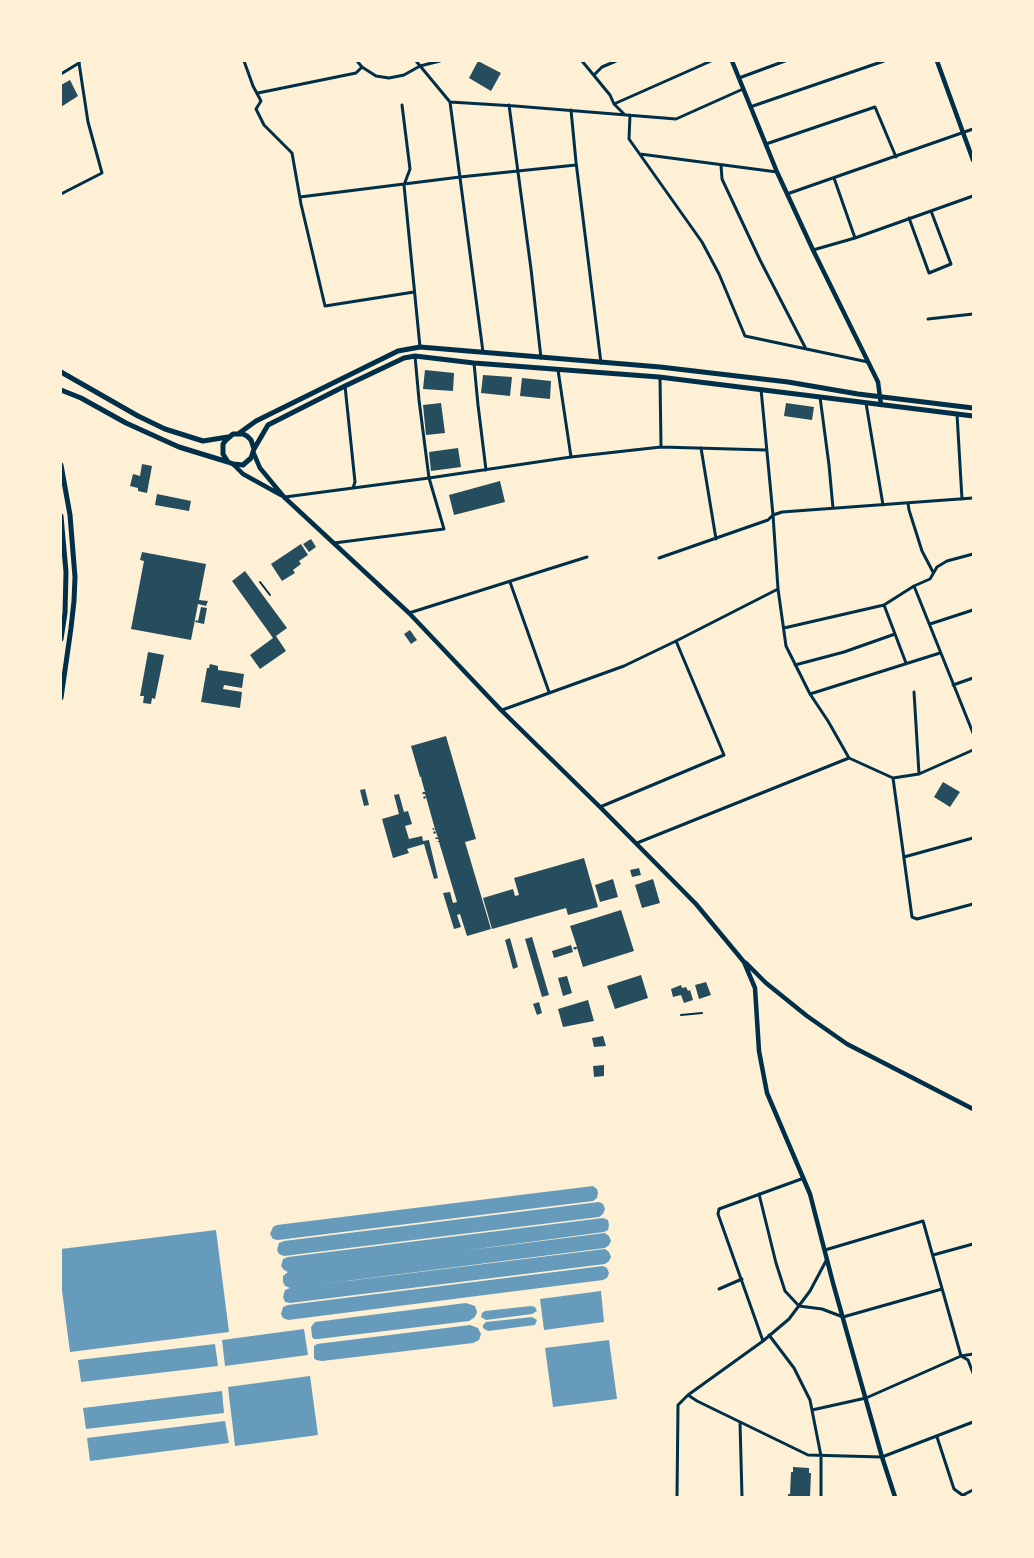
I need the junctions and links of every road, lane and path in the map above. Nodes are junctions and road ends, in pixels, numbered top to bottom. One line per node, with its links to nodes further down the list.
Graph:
1 (244, 61): 19 (street)
2 (356, 61): 14 (street)
3 (416, 61): 13 (street)
4 (440, 61): 13 (street)
5 (582, 61): 16 (street)
6 (616, 61): 16 (street)
7 (711, 61): 21 (street)
8 (732, 61): 17 (street)
9 (785, 61): 17 (street)
10 (884, 61): 24 (street)
11 (937, 61): 28 (street)
12 (80, 62): 15 (street); 40 (street)
13 (420, 66): 14 (street); 20 (street)
14 (362, 67): 19 (street)
15 (61, 74)
16 (594, 75): 21 (street)
17 (739, 78): 18 (street)
18 (743, 88): 24 (street); 26 (street)
19 (258, 93): 43 (street)
20 (450, 102): 23 (street); 37 (street)
21 (614, 104): 26 (street)
22 (402, 105): 39 (street)
23 (509, 105): 25 (street); 35 (street)
24 (750, 107): 29 (street)
25 (571, 110): 26 (street); 34 (street)
26 (627, 115): 30 (street)
27 (973, 129): 28 (street)
28 (962, 133): 31 (street); 32 (street)
29 (765, 144): 31 (street); 36 (street)
30 (640, 154): 33 (street); 52 (street)
31 (896, 157): 38 (street)
32 (973, 160)
33 (721, 164): 36 (street); 52 (street)
34 (576, 165): 35 (street); 58 (street)
35 (518, 172): 37 (street); 55 (street)
36 (777, 172): 41 (street)
37 (460, 177): 39 (street); 53 (street)
38 (834, 178): 41 (street); 46 (street)
39 (404, 185): 43 (street); 48 (street)
40 (61, 194)
41 (787, 194): 47 (street)
42 (973, 196): 44 (street)
43 (300, 197): 48 (street)
44 (931, 211): 45 (street); 45 (street)
45 (909, 218): 46 (street)
46 (855, 238): 47 (street)
47 (813, 250): 56 (street)
48 (414, 292): 51 (street)
49 (973, 314): 50 (street)
50 (928, 319)
51 (420, 347): 53 (main road); 72 (main road)
52 (806, 350): 56 (street)
53 (483, 353): 55 (main road)
54 (415, 356): 57 (main road); 62 (main road); 82 (street)
55 (541, 358): 58 (main road)
56 (869, 362): 65 (street)
57 (474, 363): 59 (main road); 81 (street)
58 (601, 363): 65 (main road)
59 (558, 370): 61 (main road); 78 (street)
60 (61, 372): 73 (main road)
61 (660, 377): 63 (main road); 74 (street)
62 (345, 386): 77 (main road); 83 (street)
63 (760, 388): 66 (main road); 76 (street)
64 (61, 391): 79 (main road)
65 (881, 396): 68 (street); 69 (main road)
66 (820, 397): 67 (main road); 89 (street)
67 (866, 402): 68 (main road); 88 (street)
68 (881, 406): 70 (main road)
69 (973, 408)
70 (957, 414): 71 (main road); 86 (street)
71 (973, 416)
72 (238, 434): 73 (main road); 77 (main road)
73 (229, 437): 79 (main road)
74 (661, 447): 75 (street); 78 (street)
75 (701, 448): 76 (street); 92 (street)
76 (766, 450): 91 (street)
77 (254, 451): 79 (main road); 84 (street)
78 (570, 457): 81 (street)
79 (230, 463): 84 (street)
80 (61, 466): 119 (main road)
81 (486, 470): 82 (street)
82 (429, 478): 83 (street); 93 (street)
83 (353, 488): 84 (street)
84 (284, 497): 93 (street)
85 (973, 498): 86 (street)
86 (962, 499): 87 (street)
87 (908, 503): 88 (street); 97 (street)
88 (883, 505): 89 (street)
89 (833, 508): 91 (street)
90 (61, 516): 109 (main road)
91 (773, 516): 92 (street); 101 (street)
92 (716, 539): 96 (street)
93 (334, 543): 105 (street)
94 (973, 554): 97 (street)
95 (587, 557): 99 (street)
96 (659, 558)
97 (933, 572): 100 (street)
98 (260, 582): 102 (lane)
99 (510, 582): 105 (street); 116 (street)
100 (914, 586): 103 (street); 106 (street)
101 (778, 588): 107 (street); 110 (street)
102 (270, 594)
103 (884, 605): 107 (street); 108 (street)
104 (973, 610): 106 (street)
105 (409, 613): 120 (street)
106 (930, 624): 111 (street)
107 (784, 628): 113 (street)
108 (895, 634): 112 (street); 113 (street)
109 (61, 639)
110 (676, 641): 116 (street); 128 (street)
111 (940, 652): 112 (street); 115 (street)
112 (906, 663): 118 (street)
113 (795, 665): 118 (street)
114 (973, 678): 115 (street)
115 (953, 685): 122 (street)
116 (549, 692): 120 (street)
117 (914, 692): 126 (street)
118 (810, 694): 125 (street)
119 (61, 698)
120 (501, 710): 128 (street)
121 (973, 716): 122 (street)
122 (967, 718): 123 (street)
123 (973, 732)
124 (973, 750): 126 (street)
125 (849, 758): 127 (street); 130 (street)
126 (919, 774): 127 (street)
127 (893, 778): 131 (street)
128 (600, 807): 130 (street)
129 (973, 838): 131 (street)
130 (637, 844): 133 (street)
131 (904, 857): 132 (street)
132 (973, 904)
133 (744, 962): 136 (street); 137 (street)
134 (702, 1013): 135 (lane)
135 (681, 1015)
136 (973, 1109)
137 (804, 1178): 138 (street); 140 (street)
138 (759, 1194): 143 (street); 146 (street)
139 (973, 1244): 141 (street)
140 (825, 1250): 141 (street); 142 (street)
141 (933, 1255): 145 (street)
142 (827, 1258): 146 (street); 147 (street)
143 (742, 1279): 144 (street); 149 (street)
144 (719, 1288)
145 (942, 1289): 147 (street); 151 (street)
146 (799, 1306): 147 (street); 148 (street)
147 (843, 1317): 154 (street)
148 (769, 1335): 149 (street); 155 (street)
149 (763, 1341): 153 (street)
150 (973, 1354): 151 (street)
151 (961, 1356): 152 (street); 154 (street)
152 (973, 1373)
153 (688, 1394): 156 (street); 163 (street)
154 (866, 1398): 155 (street); 160 (street)
155 (812, 1410): 159 (street)
156 (740, 1422): 159 (street); 164 (street)
157 (973, 1422): 158 (street)
158 (937, 1437): 160 (street); 162 (street)
159 (821, 1456): 160 (street); 165 (street)
160 (882, 1457): 166 (street)
161 (973, 1490): 162 (street)
162 (964, 1496)
163 (677, 1497)
164 (742, 1497)
165 (822, 1497)
166 (895, 1497)

